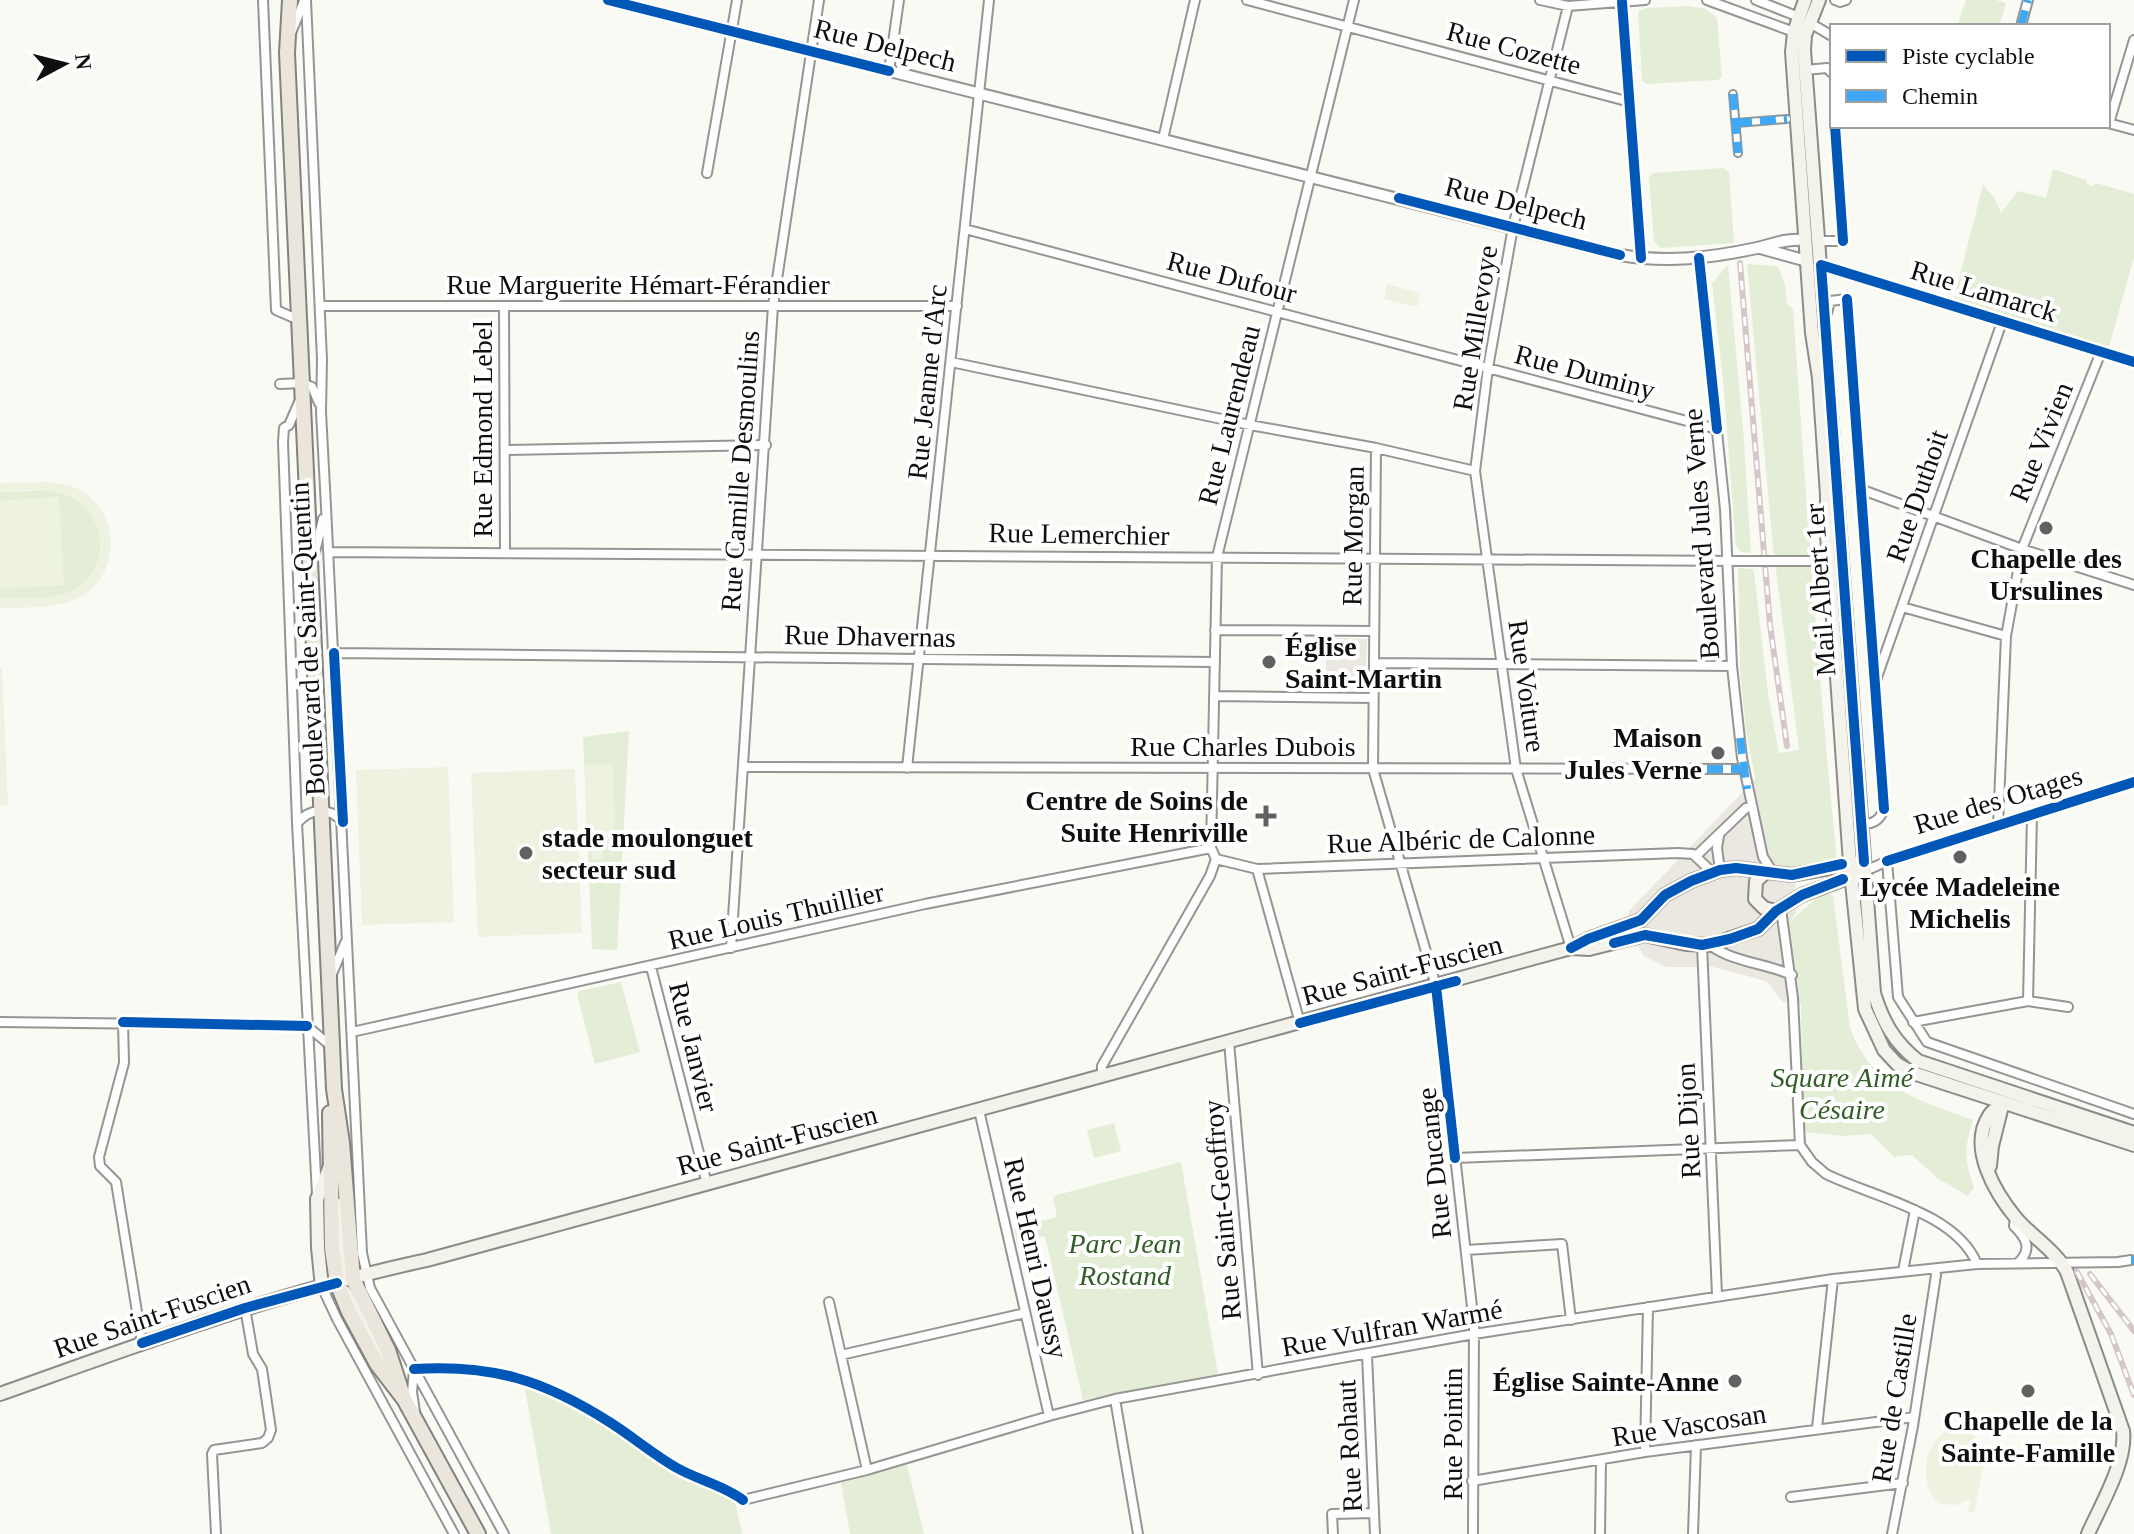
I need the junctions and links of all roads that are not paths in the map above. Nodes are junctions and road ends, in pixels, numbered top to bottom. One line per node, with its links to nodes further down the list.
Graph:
1 (263, 0): 63 (street)
2 (282, 0): 33 (main road, Boulevard de Saint-Quentin)
3 (290, 0): 30 (main road, Boulevard de Saint-Quentin)
4 (305, 0): 30 (street, Boulevard de Saint-Quentin); 58 (street, Boulevard de Saint-Quentin)
5 (608, 0): 28 (street, Rue Delpech)
6 (737, 0): 28 (street)
7 (819, 0): 32 (street, Rue Camille Desmoulins)
8 (899, 0): 35 (street)
9 (989, 0): 38 (street, Rue Jeanne d'Arc)
10 (1195, 0): 47 (street)
11 (1247, 0): 26 (street, Rue Cozette)
12 (1354, 0): 26 (street, Rue Laurendeau)
13 (1540, 0): 24 (street)
14 (1645, 0): 22 (street)
15 (1707, 0): 23 (street)
16 (1756, 0): 27 (street)
17 (1805, 0): 27 (main road)
18 (1819, 0): 27 (main road)
19 (1835, 0): 20 (street)
20 (1846, 0)
21 (2028, 0): 25 (street)
22 (1622, 2): 24 (street); 40 (street)
23 (1726, 4): 27 (street)
24 (1568, 6): 37 (street, Rue Millevoye)
25 (2022, 24)
26 (1348, 27): 37 (street, Rue Cozette); 50 (street, Rue Laurendeau)
27 (1802, 27): 29 (street); 34 (main road, Mail Albert 1er); 53 (main road, Mail Albert 1er)
28 (732, 31): 32 (street, Rue Delpech); 49 (street)
29 (1830, 35)
30 (289, 37): 33 (main road, Boulevard de Saint-Quentin)
31 (2134, 40): 42 (street)
32 (811, 52): 35 (street, Rue Delpech); 60 (street, Rue Camille Desmoulins)
33 (287, 53): 63 (main road, Boulevard de Saint-Quentin)
34 (1805, 70): 36 (street); 53 (main road, Mail Albert 1er)
35 (889, 71): 38 (street, Rue Delpech)
36 (1830, 71)
37 (1549, 81): 40 (street, Rue Cozette); 51 (street, Rue Millevoye)
38 (980, 94): 47 (street, Rue Delpech); 52 (street, Rue Jeanne d'Arc)
39 (1733, 94): 43 (street)
40 (1630, 102): 55 (street)
41 (1787, 119): 43 (street)
42 (2110, 120)
43 (1736, 123): 48 (street)
44 (2110, 123): 46 (street)
45 (1835, 128): 53 (street)
46 (2134, 130)
47 (1163, 139): 50 (street, Rue Delpech)
48 (1738, 153)
49 (707, 173)
50 (1311, 176): 51 (street, Rue Delpech); 62 (street, Rue Laurendeau)
51 (1513, 227): 55 (street, Rue Delpech); 69 (street, Rue Millevoye)
52 (965, 229): 61 (street, Rue Jeanne d'Arc); 62 (street, Rue Dufour)
53 (1812, 241): 54 (street, Rue Delpech); 57 (main road, Mail Albert 1er)
54 (1758, 248): 56 (street, Rue Delpech); 57 (street, Rue Delpech)
55 (1641, 258): 56 (street, Rue Delpech)
56 (1699, 258): 74 (street, Boulevard Jules Verne)
57 (1814, 263): 64 (street, Rue Lamarck); 66 (main road, Mail Albert 1er); 91 (main road, Mail Albert 1er)
58 (320, 306): 59 (street, Rue Marguerite Hémart-Férandier); 72 (street, Boulevard de Saint-Quentin)
59 (504, 306): 60 (street, Rue Marguerite Hémart-Férandier); 77 (street, Rue Edmond Lebel)
60 (773, 306): 61 (street, Rue Marguerite Hémart-Férandier); 75 (street, Rue Camille Desmoulins)
61 (957, 306): 67 (street, Rue Jeanne d'Arc)
62 (1278, 311): 69 (street, Rue Dufour); 73 (street, Rue Laurendeau)
63 (299, 320): 71 (main road, Boulevard de Saint-Quentin)
64 (2002, 322): 65 (street, Rue Lamarck); 81 (street, Rue Duthoit)
65 (2101, 352): 68 (street, Rue Lamarck); 82 (street, Rue Vivien)
66 (1827, 354): 79 (street, Mail Albert 1er); 120 (main road, Mail Albert 1er)
67 (951, 362): 73 (street); 85 (street, Rue Jeanne d'Arc)
68 (2134, 362)
69 (1488, 368): 74 (street, Rue Duminy); 78 (street, Rue Millevoye)
70 (280, 384): 71 (street)
71 (302, 387): 72 (street); 92 (main road, Boulevard de Saint-Quentin); 121 (street, Boulevard de Saint-Quentin)
72 (321, 412): 80 (street, Boulevard de Saint-Quentin)
73 (1250, 425): 76 (street); 87 (street, Rue Laurendeau)
74 (1717, 429): 90 (street, Boulevard Jules Verne)
75 (766, 445): 77 (street); 86 (street, Rue Camille Desmoulins)
76 (1376, 448): 78 (street); 88 (street, Rue Morgan)
77 (505, 450): 84 (street, Rue Edmond Lebel)
78 (1475, 471): 89 (street, Rue Voiture)
79 (1860, 489): 81 (street); 105 (street, Mail Albert 1er)
80 (326, 507): 83 (street, Boulevard de Saint-Quentin); 92 (street)
81 (1933, 517): 82 (street); 94 (street, Rue Duthoit)
82 (2022, 549): 93 (street); 97 (street, Rue Vivien)
83 (329, 552): 84 (street, Rue Lemerchier); 98 (street, Boulevard de Saint-Quentin)
84 (505, 553): 86 (street, Rue Lemerchier)
85 (930, 554): 86 (street, Rue Lemerchier); 87 (street, Rue Lemerchier); 100 (street, Rue Jeanne d'Arc)
86 (757, 555): 99 (street, Rue Camille Desmoulins)
87 (1217, 557): 88 (street, Rue Lemerchier); 95 (street, Rue Laurendeau)
88 (1375, 558): 89 (street, Rue Lemerchier); 96 (street, Rue Morgan)
89 (1487, 558): 90 (street, Rue Lemerchier); 103 (street, Rue Voiture)
90 (1728, 561): 91 (street, Rue Lemerchier, bridge); 104 (street, Boulevard Jules Verne)
91 (1829, 561): 130 (main road, Mail Albert 1er)
92 (310, 568): 117 (main road, Boulevard de Saint-Quentin)
93 (2134, 585)
94 (1902, 607): 97 (street); 105 (street, Rue Duthoit)
95 (1215, 630): 96 (street); 101 (street, Rue Laurendeau)
96 (1374, 631): 102 (street, Rue Morgan)
97 (2006, 636): 122 (street, Rue Vivien)
98 (334, 653): 99 (street, Rue Dhavernas); 119 (street, Boulevard de Saint-Quentin)
99 (749, 657): 100 (street, Rue Dhavernas); 108 (street, Rue Camille Desmoulins)
100 (919, 659): 101 (street, Rue Dhavernas); 109 (street, Rue Jeanne d'Arc)
101 (1215, 662): 106 (street, Rue Laurendeau)
102 (1374, 663): 103 (street); 107 (street, Rue Morgan)
103 (1502, 664): 104 (street); 112 (street, Rue Voiture)
104 (1732, 666): 113 (street, Boulevard Jules Verne)
105 (1875, 685): 120 (street, Mail Albert 1er)
106 (1214, 696): 107 (street); 110 (street, Rue Laurendeau)
107 (1373, 698): 111 (street, Rue Morgan)
108 (743, 767): 109 (street, Rue Charles Dubois); 140 (street, Rue Camille Desmoulins)
109 (907, 768): 110 (street, Rue Charles Dubois)
110 (1213, 769): 111 (street, Rue Charles Dubois); 124 (street, Rue Laurendeau)
111 (1373, 769): 112 (street, Rue Charles Dubois); 129 (street, Rue Morgan)
112 (1516, 769): 113 (street, Rue Charles Dubois); 126 (street, Rue Voiture)
113 (1743, 769): 116 (street, Boulevard Jules Verne)
114 (2134, 772): 115 (street)
115 (2130, 783): 118 (street, Rue des Otages)
116 (1751, 806): 123 (street); 133 (street, Boulevard Jules Verne)
117 (321, 810): 119 (street); 121 (street); 144 (main road, Boulevard de Saint-Quentin)
118 (2032, 815): 122 (street, Rue des Otages); 146 (street)
119 (343, 822): 137 (street, Boulevard de Saint-Quentin)
120 (1861, 822): 130 (main road, Mail Albert 1er)
121 (297, 823): 152 (street, Boulevard de Saint-Quentin)
122 (1998, 826): 128 (street, Rue des Otages)
123 (1722, 832): 125 (street); 132 (street)
124 (1211, 848): 127 (street); 140 (street, Rue Louis Thuillier)
125 (1696, 856): 126 (street, Rue Albéric de Calonne); 132 (street)
126 (1543, 858): 129 (street, Rue Albéric de Calonne); 141 (street, Rue Voiture)
127 (1216, 859): 131 (street, Rue Albéric de Calonne); 156 (street)
128 (1887, 861): 130 (street, Rue des Otages); 150 (street)
129 (1400, 864): 131 (street, Rue Albéric de Calonne); 145 (street, Rue Ducange)
130 (1861, 867): 133 (main road); 134 (main road); 158 (main road)
131 (1257, 869): 151 (street)
132 (1716, 871): 133 (main road); 135 (main road)
133 (1773, 873): 134 (main road); 134 (main road)
134 (1782, 908): 139 (main road); 143 (street)
135 (1651, 912): 136 (main road); 138 (main road)
136 (1634, 931): 138 (main road); 141 (main road, Rue Saint-Fuscien)
137 (348, 934): 144 (street); 153 (street, Boulevard de Saint-Quentin)
138 (1656, 936): 139 (main road)
139 (1706, 945): 143 (street); 164 (street, Rue Dijon)
140 (731, 948): 142 (street, Rue Louis Thuillier)
141 (1571, 948): 145 (main road, Rue Saint-Fuscien)
142 (651, 967): 153 (street, Rue Louis Thuillier); 167 (street, Rue Janvier)
143 (1792, 975): 162 (street)
144 (329, 981): 155 (main road, Boulevard de Saint-Quentin)
145 (1436, 986): 151 (main road, Rue Saint-Fuscien); 165 (street, Rue Ducange)
146 (2028, 1001): 147 (street); 150 (street)
147 (2068, 1007)
148 (0, 1022): 149 (street)
149 (123, 1022): 152 (street); 188 (street)
150 (1913, 1022): 160 (street)
151 (1300, 1023): 154 (main road, Rue Saint-Fuscien)
152 (307, 1026): 155 (street); 168 (street, Boulevard de Saint-Quentin)
153 (352, 1032): 178 (street, Boulevard de Saint-Quentin)
154 (1229, 1042): 156 (main road, Rue Saint-Fuscien); 192 (street, Rue Saint-Geoffroy)
155 (332, 1046): 157 (main road, Boulevard de Saint-Quentin)
156 (1102, 1077): 159 (main road, Rue Saint-Fuscien)
157 (334, 1089): 166 (main road, Boulevard de Saint-Quentin); 178 (main road, Boulevard de Saint-Quentin)
158 (2005, 1097): 161 (main road); 163 (main road); 170 (main road)
159 (979, 1110): 167 (main road, Rue Saint-Fuscien); 185 (street, Rue Henri Daussy)
160 (2134, 1114)
161 (2134, 1133)
162 (1800, 1145): 164 (street); 169 (street)
163 (2134, 1145)
164 (1711, 1148): 165 (street); 181 (street, Rue Dijon)
165 (1455, 1158): 171 (street, Rue Ducange)
166 (331, 1163): 168 (main road); 178 (main road); 180 (main road, Boulevard de Saint-Quentin)
167 (707, 1184): 178 (main road, Rue Saint-Fuscien)
168 (317, 1199): 180 (main road)
169 (1915, 1210): 175 (street); 177 (street)
170 (2015, 1217): 173 (street); 174 (main road)
171 (1466, 1250): 186 (street); 187 (street, Rue Ducange)
172 (2132, 1260): 174 (street, Rue Vulfran Warmé)
173 (2018, 1263): 174 (street, Rue Vulfran Warmé); 175 (street, Rue Vulfran Warmé)
174 (2061, 1263): 221 (main road)
175 (1977, 1264): 176 (street, Rue Vulfran Warmé)
176 (1935, 1269): 177 (street, Rue Vulfran Warmé); 198 (street, Rue de Castille)
177 (1903, 1271): 179 (street, Rue Vulfran Warmé)
178 (359, 1277): 180 (main road, Rue Saint-Fuscien); 191 (street); 193 (main road)
179 (1833, 1279): 181 (street, Rue Vulfran Warmé); 200 (street)
180 (330, 1285): 184 (main road, Rue Saint-Fuscien); 193 (main road); 195 (main road, Boulevard de Saint-Quentin); 211 (street)
181 (1717, 1295): 183 (street, Rue Vulfran Warmé)
182 (829, 1302): 189 (street)
183 (1648, 1307): 186 (street, Rue Vulfran Warmé); 202 (street)
184 (245, 1308): 188 (main road, Rue Saint-Fuscien); 210 (street)
185 (1025, 1313): 189 (street); 197 (street, Rue Henri Daussy)
186 (1571, 1320): 187 (street, Rue Vulfran Warmé)
187 (1474, 1334): 190 (street, Rue Vulfran Warmé); 205 (street, Rue Pointin)
188 (142, 1343): 194 (main road, Rue Saint-Fuscien)
189 (841, 1355): 204 (street)
190 (1367, 1355): 192 (street, Rue Vulfran Warmé); 209 (street, Rue Rohaut)
191 (414, 1369): 199 (street); 213 (street)
192 (1258, 1375): 196 (street, Rue Vulfran Warmé)
193 (399, 1379): 195 (main road)
194 (0, 1394)
195 (404, 1399): 199 (main road)
196 (1115, 1399): 197 (street, Rue Vulfran Warmé); 214 (street)
197 (1049, 1416): 204 (street, Rue Vulfran Warmé)
198 (1914, 1417): 200 (street, Rue Vascosan); 206 (street, Rue de Castille)
199 (417, 1422): 212 (main road)
200 (1817, 1428): 201 (street, Rue Vascosan)
201 (1696, 1445): 202 (street, Rue Vascosan); 219 (street)
202 (1645, 1452): 203 (street, Rue Vascosan)
203 (1601, 1461): 205 (street, Rue Vascosan); 218 (street)
204 (867, 1470): 208 (street, Rue Vulfran Warmé)
205 (1472, 1481): 217 (street, Rue Pointin)
206 (1903, 1483): 207 (street); 220 (street, Rue de Castille)
207 (1791, 1497)
208 (743, 1500)
209 (1374, 1513): 215 (street); 216 (street, Rue Rohaut)
210 (216, 1534)
211 (454, 1534)
212 (478, 1534)
213 (504, 1534)
214 (1138, 1534)
215 (1333, 1534)
216 (1375, 1534)
217 (1473, 1534)
218 (1600, 1534)
219 (1693, 1534)
220 (1892, 1534)
221 (2088, 1534)

